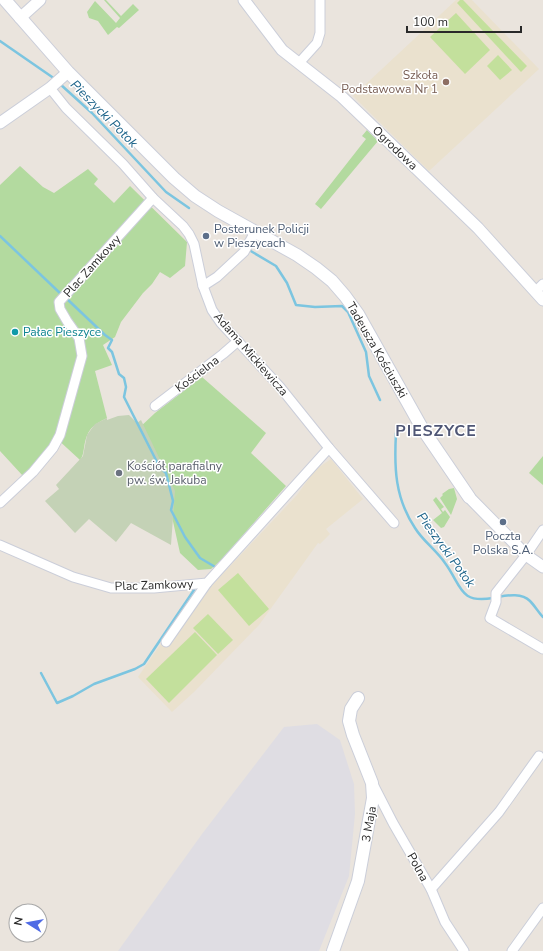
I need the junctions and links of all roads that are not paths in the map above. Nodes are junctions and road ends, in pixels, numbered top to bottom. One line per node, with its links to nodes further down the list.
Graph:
1 (5, 0): 5 (main road, Tadeusza Kościuszki)
2 (40, 0): 5 (street)
3 (244, 0): 6 (street, Ogrodowa)
4 (320, 0): 6 (street)
5 (20, 18): 7 (main road, Tadeusza Kościuszki)
6 (299, 63): 13 (street, Ogrodowa)
7 (66, 74): 8 (street); 11 (main road, Tadeusza Kościuszki)
8 (51, 87): 9 (street); 10 (street, Adama Mickiewicza)
9 (0, 123)
10 (153, 198): 12 (street, Adama Mickiewicza); 19 (street, Plac Zamkowy)
11 (253, 236): 12 (street); 18 (main road, Tadeusza Kościuszki)
12 (203, 286): 15 (street, Adama Mickiewicza)
13 (539, 288): 14 (street, Ogrodowa)
14 (543, 300)
15 (238, 341): 16 (street, Kościelna); 17 (street, Adama Mickiewicza)
16 (155, 406)
17 (329, 448): 20 (street, Adama Mickiewicza); 25 (street, Plac Zamkowy)
18 (468, 497): 23 (street)
19 (0, 503)
20 (394, 524)
21 (543, 530): 23 (street)
22 (0, 545): 25 (street, Plac Zamkowy)
23 (526, 555): 24 (street); 27 (street)
24 (543, 567)
25 (207, 583): 26 (street)
26 (166, 642)
27 (543, 649)
28 (358, 698): 30 (main road, 3 Maja)
29 (539, 756): 31 (street)
30 (372, 783): 31 (street, Polna); 33 (main road, 3 Maja)
31 (431, 889): 34 (street, Polna)
32 (543, 908): 35 (street)
33 (333, 951)
34 (464, 951)
35 (512, 951)

